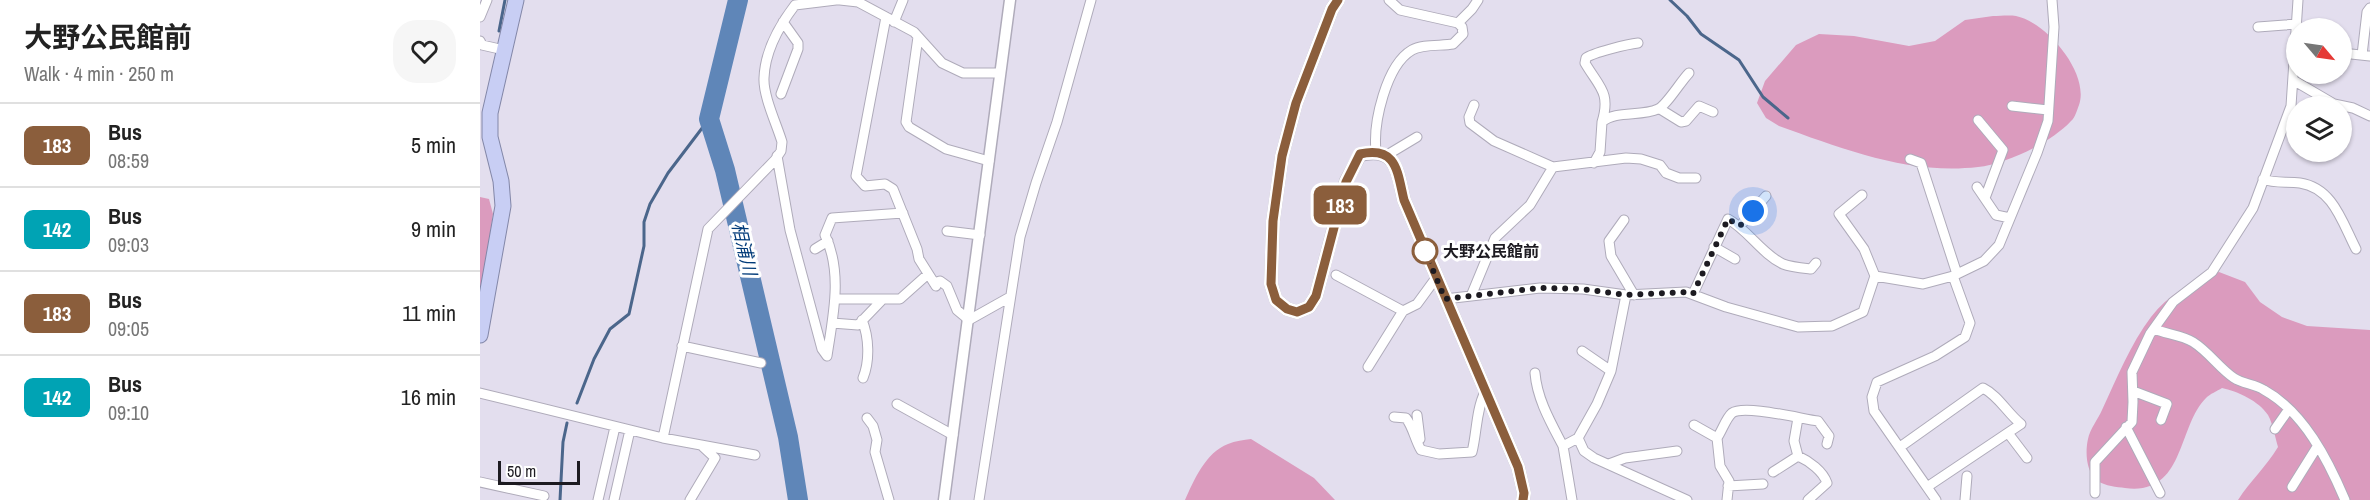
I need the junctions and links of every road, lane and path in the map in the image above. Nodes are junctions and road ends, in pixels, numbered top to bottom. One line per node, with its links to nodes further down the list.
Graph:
1 (487, 0): 14 (street)
2 (516, 0): 24 (highway)
3 (838, 0): 12 (street); 16 (street)
4 (903, 0): 16 (street)
5 (1010, 0): 27 (street)
6 (1091, 0): 73 (street)
7 (1338, 0): 41 (main road)
8 (1389, 0): 18 (street)
9 (1478, 0): 18 (street)
10 (2052, 0): 34 (street)
11 (2298, 0): 15 (street)
12 (801, 2): 17 (street)
13 (2370, 8): 25 (street)
14 (480, 16)
15 (2297, 18)
16 (890, 19): 21 (street); 53 (street)
17 (783, 22): 30 (street); 42 (street)
18 (1458, 23): 41 (street)
19 (2286, 25): 20 (street)
20 (2258, 27)
21 (918, 37): 27 (street); 44 (street)
22 (480, 41): 24 (street)
23 (1638, 43): 38 (street)
24 (504, 50): 40 (highway)
25 (2366, 56)
26 (1689, 73): 33 (street)
27 (1000, 74): 44 (street)
28 (2293, 84): 48 (street)
29 (2300, 84): 36 (street)
30 (781, 94)
31 (1474, 105): 46 (street)
32 (2012, 106): 34 (street)
33 (1660, 109): 35 (street); 38 (street)
34 (2048, 110): 54 (street)
35 (1713, 112)
36 (2370, 116)
37 (1978, 120): 52 (street)
38 (1602, 122): 45 (street)
39 (1417, 137): 41 (street)
40 (485, 140): 82 (highway)
41 (1381, 153): 69 (main road)
42 (776, 158): 80 (street); 83 (street)
43 (1910, 159): 67 (street)
44 (989, 161): 58 (street)
45 (1594, 163): 46 (street); 47 (street)
46 (1553, 167): 72 (street)
47 (1696, 178)
48 (2263, 179): 62 (street); 81 (street)
49 (1977, 187): 52 (street)
50 (1862, 195): 68 (street)
51 (1766, 196): 56 (street)
52 (1985, 198): 54 (street)
53 (903, 213): 59 (street); 65 (street)
54 (2010, 218): 67 (street)
55 (1624, 220): 71 (street)
56 (1740, 226): 60 (street); 64 (street)
57 (947, 231): 58 (street)
58 (980, 235): 78 (street)
59 (828, 241): 61 (street); 74 (street)
60 (1714, 247): 63 (street); 70 (street)
61 (815, 249)
62 (2356, 249)
63 (1735, 259)
64 (1816, 263)
65 (928, 274): 75 (street); 78 (street)
66 (1336, 275): 77 (street)
67 (1955, 275): 68 (street); 113 (street)
68 (1875, 276): 70 (street)
69 (1436, 278): 76 (main road); 77 (street)
70 (1693, 294): 71 (street)
71 (1630, 295): 72 (street); 87 (street)
72 (1471, 296): 76 (street)
73 (1010, 297): 78 (street); 137 (street)
74 (835, 299): 75 (street); 80 (street)
75 (883, 299): 79 (street)
76 (1445, 299): 91 (main road)
77 (1403, 311): 86 (street)
78 (969, 320): 106 (street)
79 (862, 321): 80 (street); 89 (street)
80 (832, 323)
81 (2154, 329): 90 (street); 94 (street)
82 (480, 335)
83 (682, 346): 85 (street); 107 (street)
84 (1582, 351): 87 (street)
85 (761, 363)
86 (1368, 367)
87 (1611, 372): 108 (street)
88 (1535, 373): 112 (street)
89 (863, 378)
90 (2133, 391): 99 (street); 102 (street)
91 (1485, 392): 115 (street); 138 (main road)
92 (480, 393): 101 (street)
93 (897, 404): 106 (street)
94 (2289, 410): 103 (street); 114 (street)
95 (1417, 415): 115 (street)
96 (1394, 417): 115 (street)
97 (867, 418): 135 (street)
98 (1798, 418): 109 (street); 110 (street); 118 (street)
99 (2161, 420)
100 (1694, 424): 109 (street)
101 (615, 426): 104 (street); 132 (street)
102 (2126, 427): 129 (street); 130 (street)
103 (2275, 429)
104 (630, 430): 107 (street); 133 (street)
105 (2008, 433): 113 (street); 119 (street); 127 (street)
106 (953, 435): 136 (street)
107 (663, 438): 111 (street)
108 (1578, 438): 112 (street); 120 (street)
109 (1718, 438): 126 (street)
110 (1827, 444)
111 (701, 445): 117 (street); 134 (street)
112 (1563, 446): 139 (street)
113 (1900, 447): 127 (street)
114 (2317, 447): 128 (street); 145 (street)
115 (1421, 450)
116 (1677, 451): 120 (street)
117 (755, 455)
118 (1798, 456): 121 (street); 142 (street)
119 (2027, 458)
120 (1609, 464): 140 (street)
121 (1773, 472)
122 (1967, 476): 144 (street)
123 (480, 482): 131 (street)
124 (1763, 484): 126 (street)
125 (545, 486): 131 (street)
126 (1728, 486): 141 (street)
127 (1927, 487): 143 (street)
128 (2292, 487)
129 (2095, 493)
130 (2160, 493)
131 (544, 498)
132 (598, 500)
133 (614, 500)
134 (690, 500)
135 (889, 500)
136 (944, 500)
137 (979, 500)
138 (1523, 500)
139 (1572, 500)
140 (1687, 500)
141 (1727, 500)
142 (1808, 500)
143 (1936, 500)
144 (1965, 500)
145 (2345, 500)

